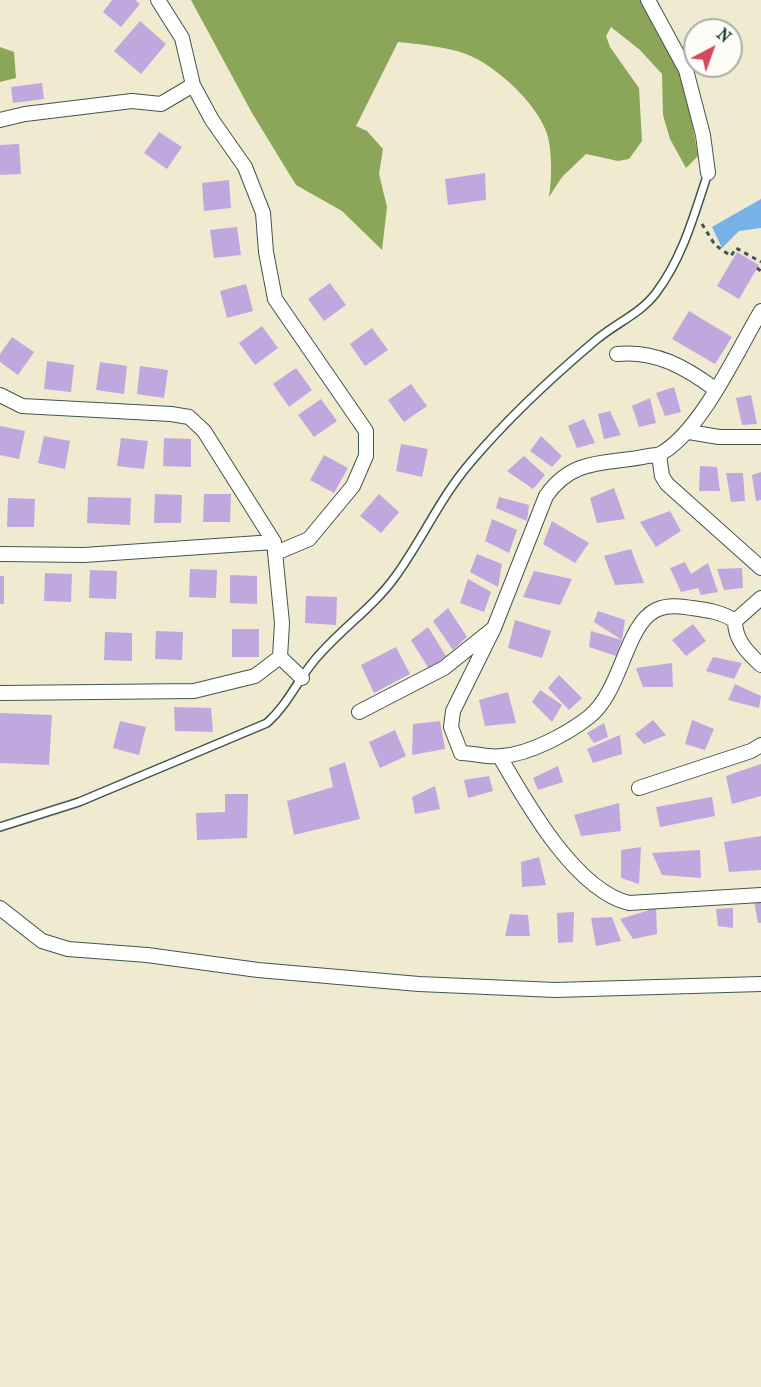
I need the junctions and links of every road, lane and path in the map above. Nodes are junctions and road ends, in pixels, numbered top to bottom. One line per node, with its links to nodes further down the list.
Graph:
1 (158, 0): 3 (street)
2 (648, 0): 5 (street)
3 (193, 85): 4 (street); 15 (street)
4 (0, 120)
5 (708, 173): 23 (lane)
6 (701, 223): 7 (path)
7 (761, 262)
8 (761, 311): 10 (street)
9 (617, 354): 10 (street)
10 (715, 389): 12 (street)
11 (0, 395): 15 (street)
12 (689, 432): 13 (street); 14 (street)
13 (761, 437)
14 (659, 455): 17 (street); 20 (street)
15 (275, 548): 16 (street); 21 (street)
16 (0, 554)
17 (761, 568)
18 (761, 598): 19 (street)
19 (735, 621): 22 (street); 27 (street)
20 (494, 628): 25 (street); 27 (street)
21 (280, 657): 23 (street); 24 (street)
22 (761, 665)
23 (302, 678): 29 (lane)
24 (0, 693)
25 (359, 712)
26 (761, 745): 28 (street)
27 (501, 757): 30 (street)
28 (639, 788)
29 (0, 827)
30 (761, 895)
31 (0, 908): 32 (street)
32 (761, 984)

